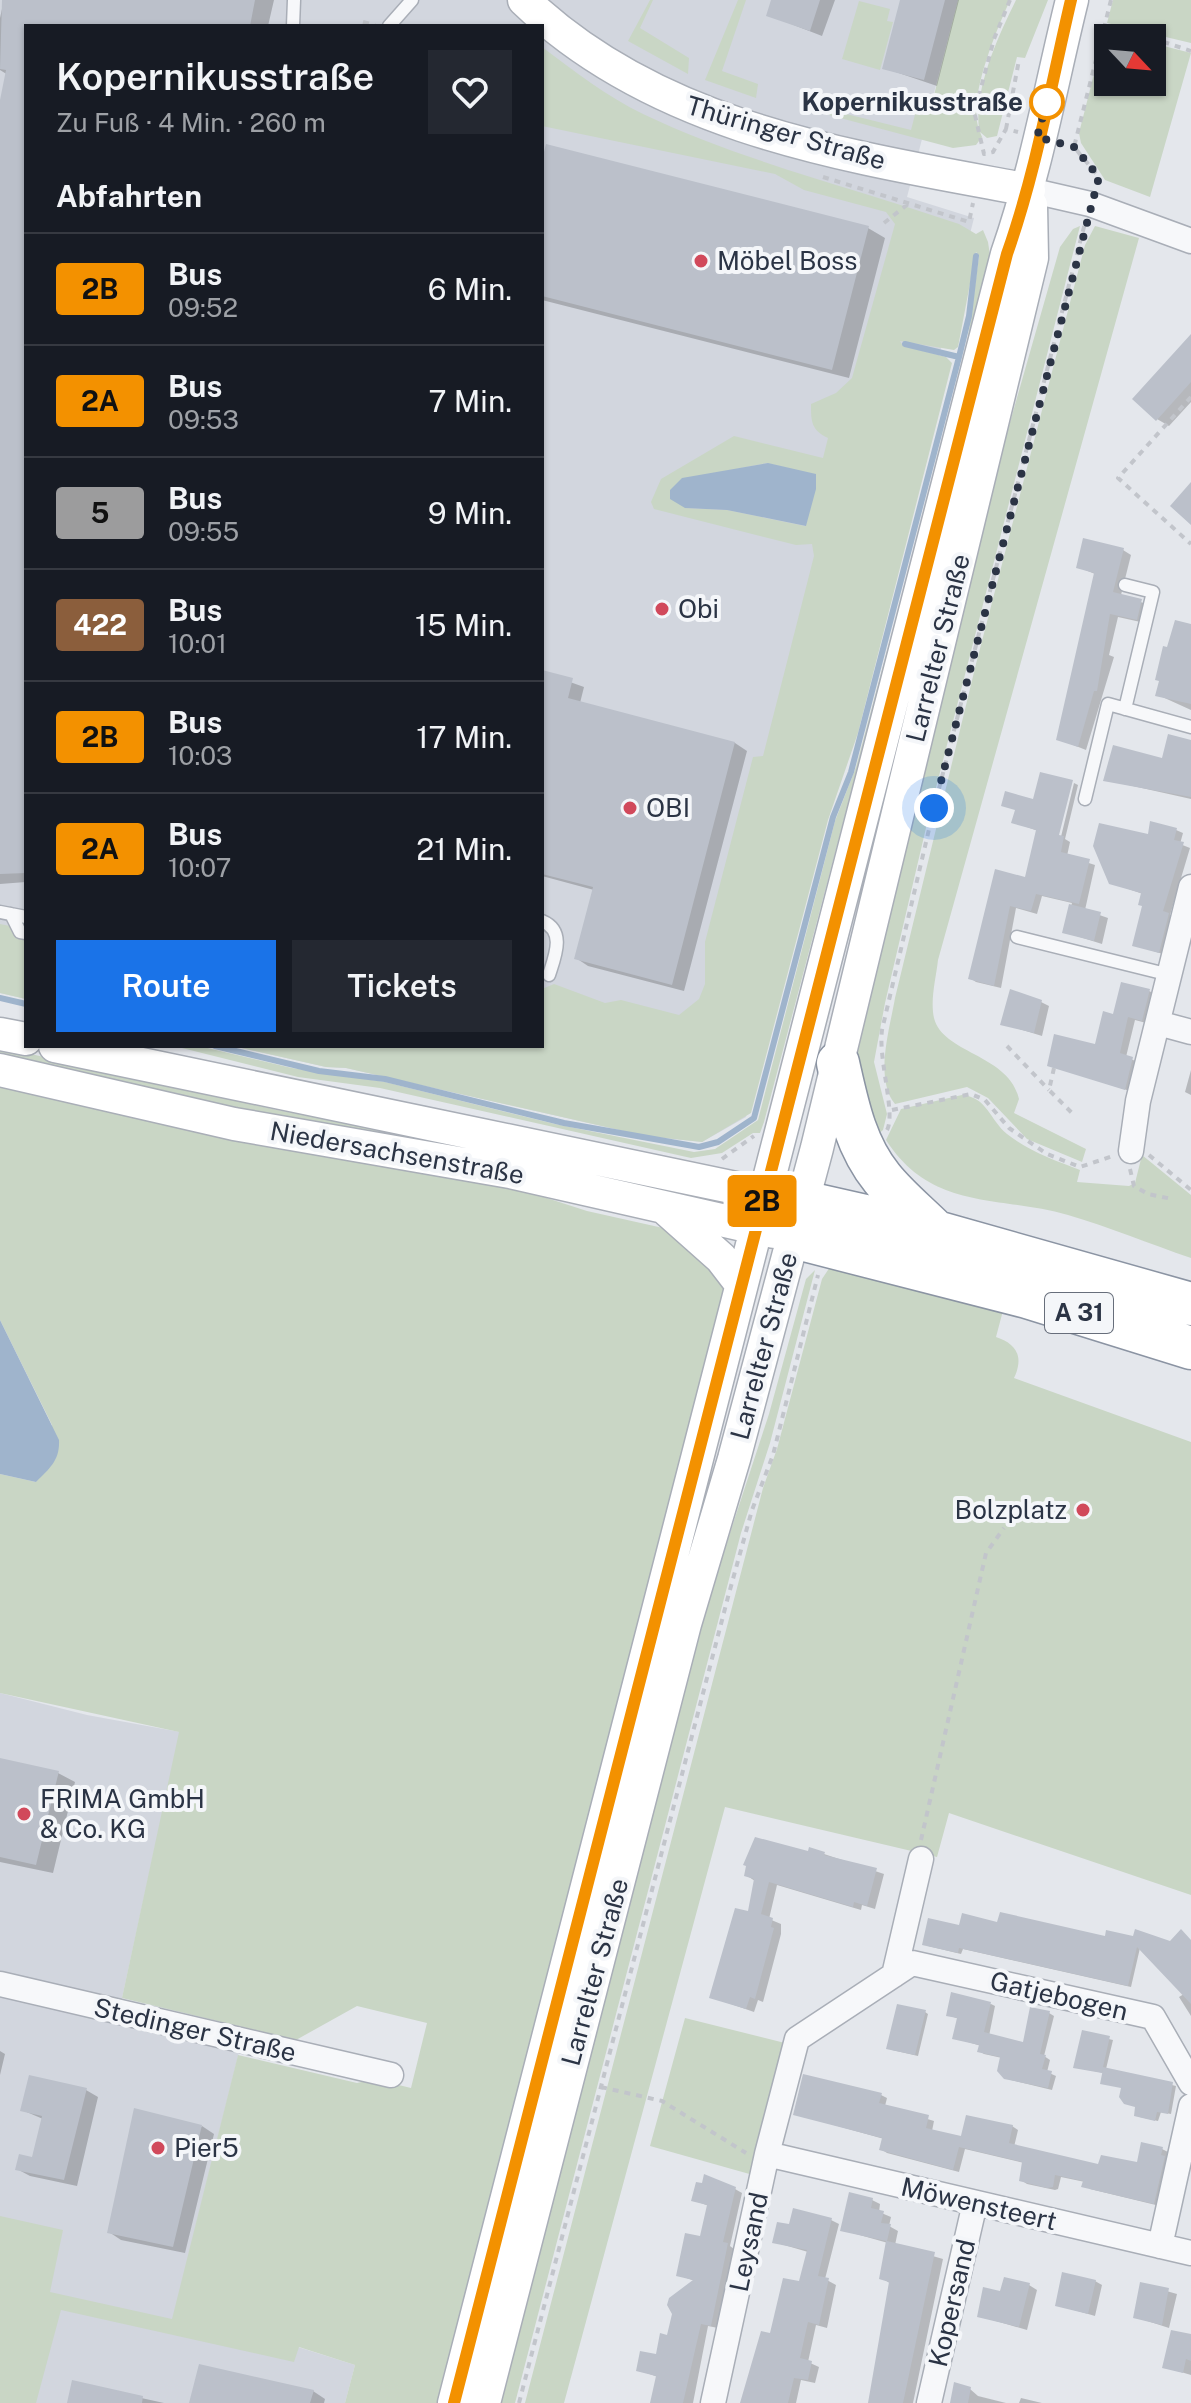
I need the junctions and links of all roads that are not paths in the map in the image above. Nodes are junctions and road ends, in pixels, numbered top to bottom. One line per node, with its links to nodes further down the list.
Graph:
1 (294, 0): 5 (lane)
2 (412, 0): 6 (lane)
3 (524, 0): 7 (main road, Thüringer Straße)
4 (1072, 0): 7 (main road, Larrelter Straße)
5 (293, 24)
6 (391, 24)
7 (1029, 190): 8 (street); 25 (main road, Larrelter Straße); 29 (main road, Larrelter Straße)
8 (1191, 241)
9 (1125, 585): 10 (lane)
10 (1125, 709): 11 (lane); 12 (lane)
11 (1191, 727)
12 (1085, 799)
13 (1191, 887): 19 (street)
14 (6, 913): 16 (lane)
15 (544, 923): 18 (lane)
16 (24, 933)
17 (1017, 937): 19 (lane)
18 (549, 975)
19 (1170, 975): 20 (street)
20 (1158, 1023): 21 (street); 27 (street)
21 (1191, 1032)
22 (0, 1034): 23 (main road)
23 (24, 1039)
24 (64, 1048): 29 (main road, Niedersachsenstraße)
25 (838, 1063): 29 (main road, Larrelter Straße); 30 (highway)
26 (0, 1070): 28 (main road, Niedersachsenstraße)
27 (1131, 1151)
28 (663, 1207): 29 (main road, Niedersachsenstraße); 31 (main road)
29 (779, 1215): 30 (highway); 31 (main road, Larrelter Straße); 33 (highway, A 31); 46 (main road, Larrelter Straße)
30 (936, 1232): 32 (highway)
31 (741, 1284): 45 (main road, Larrelter Straße)
32 (1191, 1304)
33 (1191, 1348)
34 (921, 1859): 35 (street)
35 (894, 1975): 38 (street, Gatjebogen); 39 (street, Gatjebogen)
36 (0, 1984): 37 (street, Stedinger Straße)
37 (391, 2075)
38 (786, 2081): 41 (street, Leysand)
39 (1191, 2083)
40 (1191, 2106): 43 (street)
41 (766, 2158): 42 (street, Möwensteert); 47 (street, Leysand)
42 (975, 2203): 43 (street, Möwensteert); 48 (street, Kopersand)
43 (1160, 2246): 44 (street, Möwensteert)
44 (1191, 2253)
45 (454, 2403)
46 (484, 2403)
47 (713, 2403)
48 (929, 2403)

